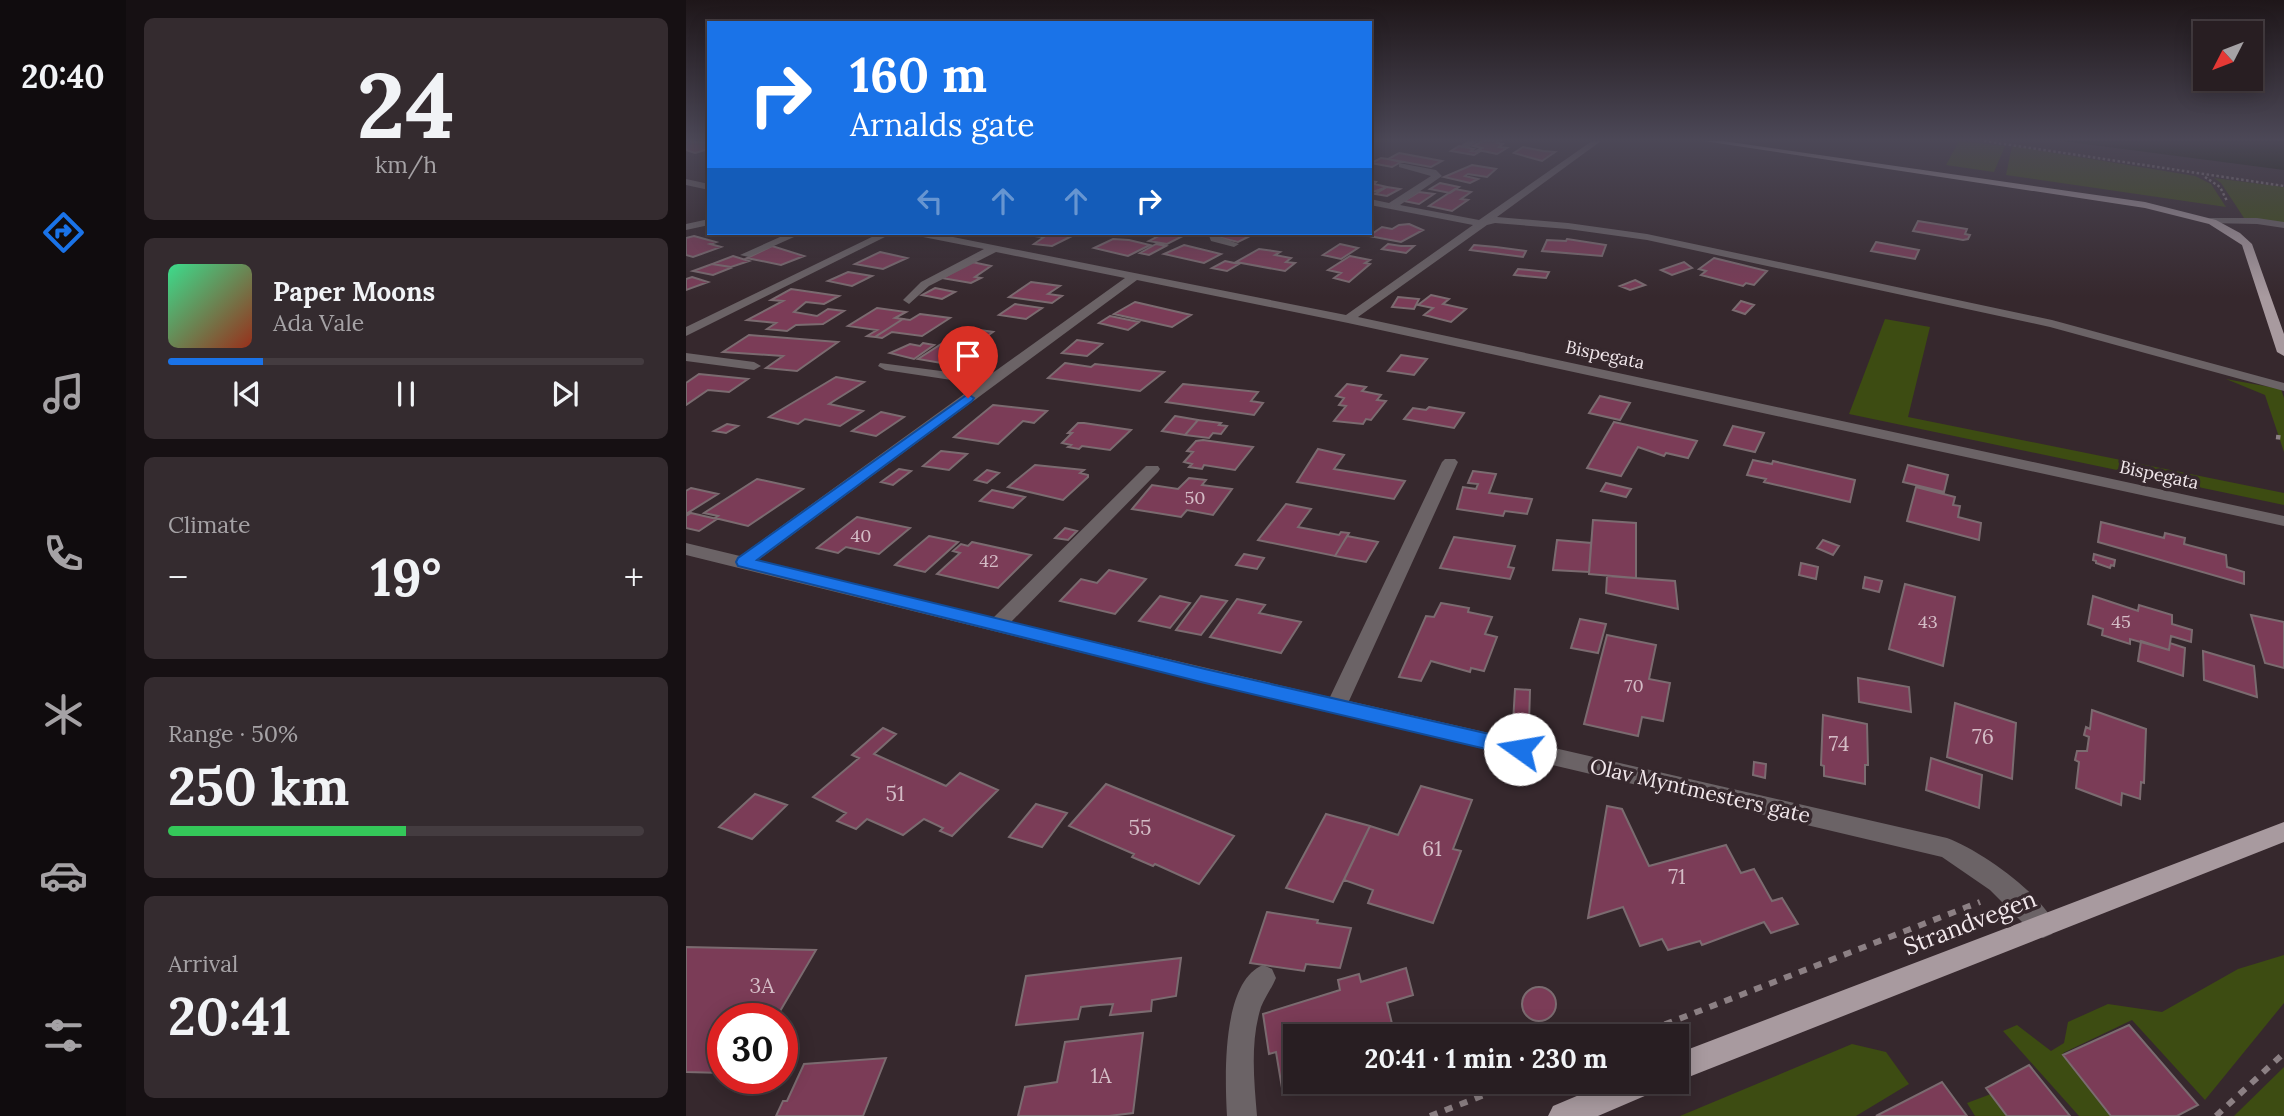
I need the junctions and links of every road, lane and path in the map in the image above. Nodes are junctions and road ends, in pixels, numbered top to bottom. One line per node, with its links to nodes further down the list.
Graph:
1 (1411, 193): 5 (street)
2 (1522, 193): 8 (street)
3 (2064, 193): 6 (main road)
4 (1372, 202): 5 (street)
5 (1391, 206): 8 (street)
6 (2212, 221): 9 (street); 22 (main road)
7 (707, 222): 10 (street)
8 (1479, 223): 20 (street); 27 (street)
9 (2284, 225)
10 (686, 227)
11 (793, 235): 17 (street)
12 (884, 235): 21 (street)
13 (927, 235): 16 (street, Bispegata)
14 (1214, 235): 15 (street)
15 (1234, 244)
16 (993, 249): 18 (street, Bispegata); 19 (street)
17 (745, 255)
18 (1135, 276): 20 (street, Bispegata); 26 (street)
19 (909, 300)
20 (1348, 318): 32 (street, Bispegata)
21 (686, 332)
22 (2284, 352)
23 (686, 357): 24 (street)
24 (754, 366)
25 (884, 366): 26 (street)
26 (990, 382): 34 (street)
27 (2284, 387)
28 (2276, 437): 29 (path)
29 (2284, 438)
30 (1450, 462): 36 (street)
31 (1152, 469): 35 (street)
32 (2284, 520)
33 (686, 549): 34 (street, Olav Myntmesters gate)
34 (744, 562): 35 (street, Olav Myntmesters gate)
35 (998, 624): 36 (street, Olav Myntmesters gate)
36 (1336, 707): 39 (street, Olav Myntmesters gate)
37 (2284, 832): 39 (main road, Strandvegen)
38 (1983, 900): 41 (path)
39 (2043, 926): 43 (main road, Strandvegen)
40 (1263, 978): 46 (street)
41 (1666, 1024)
42 (2284, 1053): 49 (path)
43 (1689, 1063)
44 (1487, 1094): 47 (path)
45 (1615, 1094): 48 (main road)
46 (1242, 1116)
47 (1430, 1116)
48 (1563, 1116)
49 (2216, 1116)

